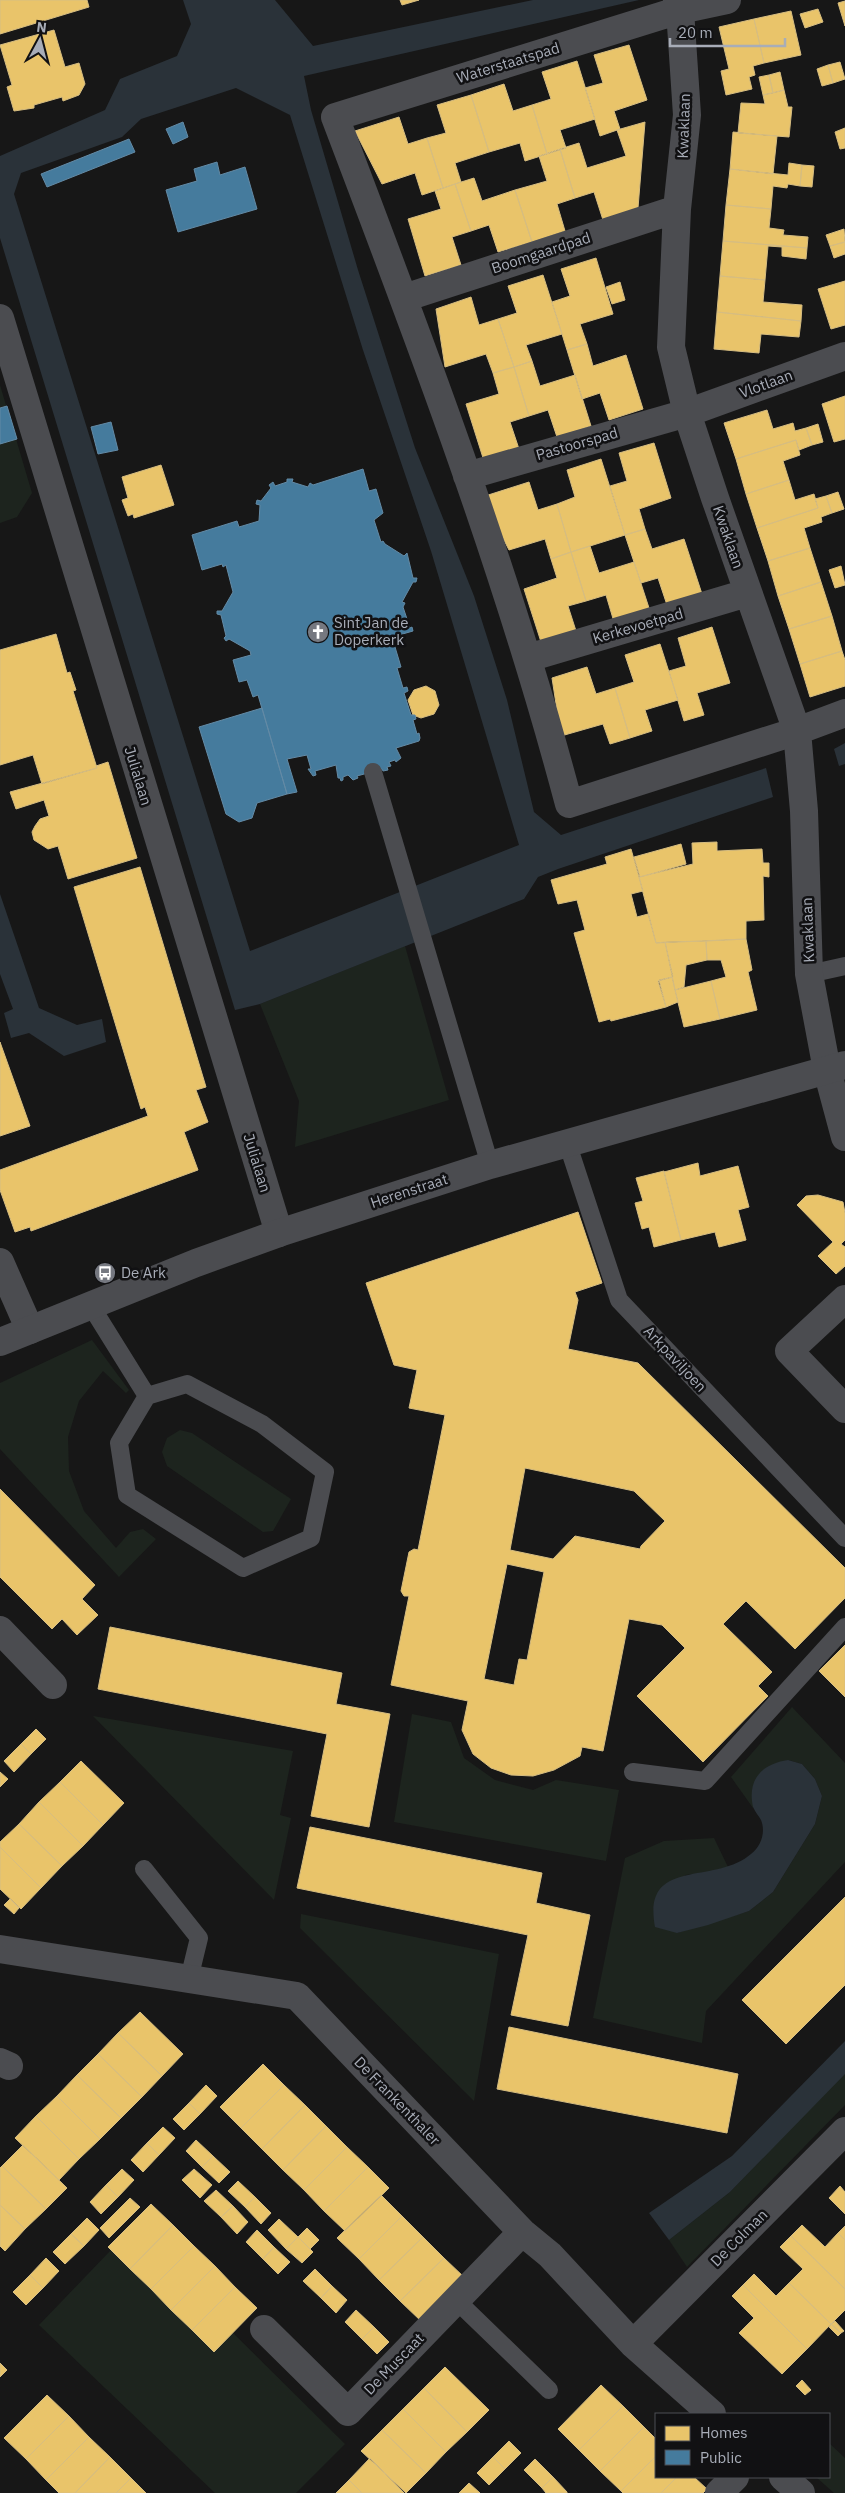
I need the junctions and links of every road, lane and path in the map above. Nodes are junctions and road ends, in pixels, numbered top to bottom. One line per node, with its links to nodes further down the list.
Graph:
1 (726, 0): 2 (street, Waterstaatspad)
2 (679, 5): 3 (street, Kwaklaan); 4 (street, Waterstaatspad)
3 (678, 209): 4 (street, Boomgaardpad); 7 (street, Kwaklaan)
4 (404, 298): 8 (street)
5 (0, 318): 20 (street, Julialaan)
6 (845, 356): 7 (street, Vlotlaan)
7 (687, 413): 8 (street, Pastoorspad); 9 (street, Kwaklaan)
8 (467, 476): 10 (street)
9 (747, 593): 10 (street, Kerkevoetpad); 12 (street, Kwaklaan)
10 (528, 658): 12 (street)
11 (845, 713): 12 (street)
12 (797, 731): 15 (street, Kwaklaan)
13 (373, 772): 19 (lane)
14 (845, 966): 15 (lane)
15 (809, 974): 16 (street, Kwaklaan)
16 (836, 1067): 17 (street, Kwaklaan); 18 (street, Herenstraat)
17 (845, 1137)
18 (567, 1142): 19 (street, Herenstraat); 28 (lane, Arkpaviljoen)
19 (490, 1165): 20 (street, Herenstraat)
20 (278, 1233): 23 (street, Herenstraat)
21 (0, 1262): 24 (street)
22 (845, 1299): 27 (street)
23 (91, 1306): 24 (street, Herenstraat); 26 (lane)
24 (30, 1330): 25 (street, Herenstraat)
25 (0, 1342)
26 (148, 1396): 26 (lane)
27 (845, 1408)
28 (845, 1538)
29 (845, 1627): 32 (lane)
30 (0, 1630): 31 (street)
31 (53, 1685)
32 (633, 1772)
33 (144, 1869): 35 (lane)
34 (0, 1949): 35 (street, De Frankenthaler)
35 (189, 1979): 37 (street, De Frankenthaler)
36 (845, 2132): 40 (street, De Colman)
37 (522, 2232): 38 (street, De Muscaat); 40 (street, De Frankenthaler)
38 (456, 2300): 39 (street, De Muscaat); 41 (lane)
39 (264, 2329)
40 (633, 2344): 42 (street, De Frankenthaler)
41 (549, 2390)
42 (711, 2413)
43 (734, 2478): 45 (street)
44 (784, 2478): 46 (street)
45 (719, 2493)
46 (801, 2493)

